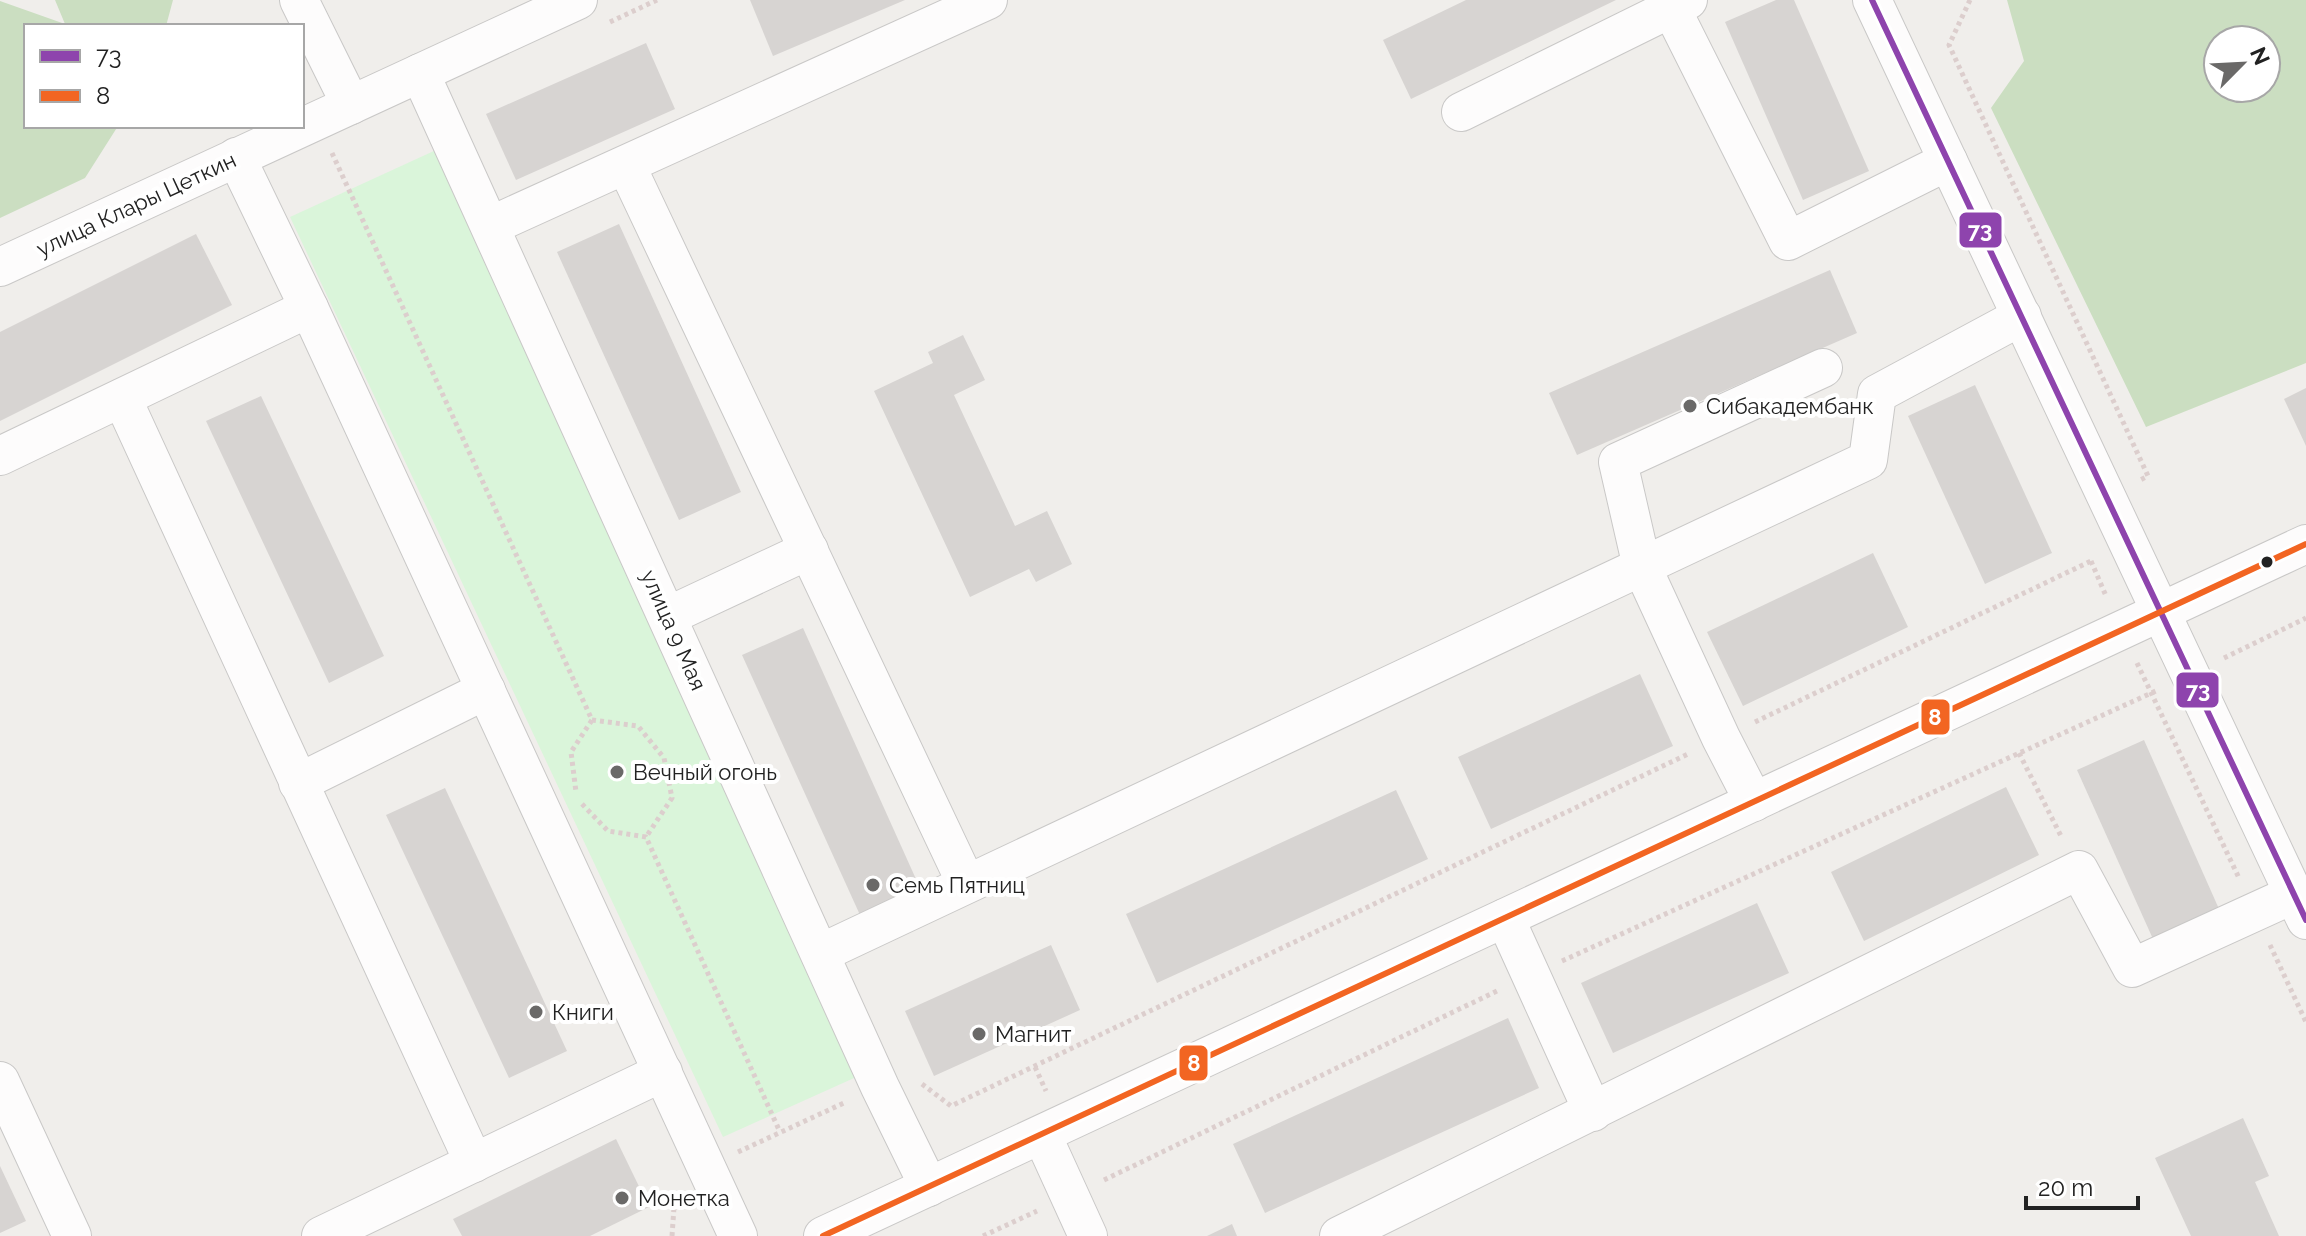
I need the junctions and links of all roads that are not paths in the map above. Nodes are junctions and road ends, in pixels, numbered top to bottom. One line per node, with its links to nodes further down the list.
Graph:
1 (299, 0): 7 (street)
2 (578, 0): 6 (street, улица Клары Цеткин)
3 (988, 0): 13 (street)
4 (1872, 0): 12 (street)
5 (1680, 4): 8 (street); 12 (street)
6 (420, 73): 7 (street, улица Клары Цеткин); 14 (street, улица 9 Мая)
7 (351, 105): 9 (street, улица Клары Цеткин)
8 (1461, 112)
9 (304, 126)
10 (300, 128): 11 (street, улица Клары Цеткин)
11 (236, 157): 15 (street, улица Клары Цеткин); 16 (street)
12 (1948, 161): 17 (street)
13 (626, 165): 14 (street); 22 (street)
14 (490, 226): 25 (street, улица 9 Мая)
15 (0, 267)
16 (309, 308): 19 (street); 26 (street)
17 (2022, 316): 23 (street); 24 (street)
18 (1823, 368): 23 (street)
19 (122, 398): 20 (street); 27 (street)
20 (0, 456)
21 (2306, 544): 24 (street)
22 (809, 550): 25 (street); 29 (street)
23 (1642, 567): 28 (street); 29 (street)
24 (2162, 612): 28 (street); 30 (street)
25 (668, 616): 32 (street, улица 9 Мая)
26 (486, 690): 27 (street); 33 (street)
27 (298, 783): 37 (street)
28 (1754, 802): 31 (street)
29 (966, 883): 32 (street)
30 (2302, 907): 35 (street)
31 (1505, 918): 35 (street); 36 (street)
32 (821, 953): 38 (street, улица 9 Мая)
33 (663, 1072): 37 (street); 41 (street)
34 (0, 1081): 39 (street)
35 (1593, 1112): 44 (street)
36 (1042, 1135): 38 (street); 43 (street)
37 (474, 1163): 40 (street)
38 (929, 1187): 42 (street)
39 (68, 1235)
40 (321, 1236)
41 (738, 1236)
42 (823, 1236)
43 (1088, 1236)
44 (1339, 1236)

